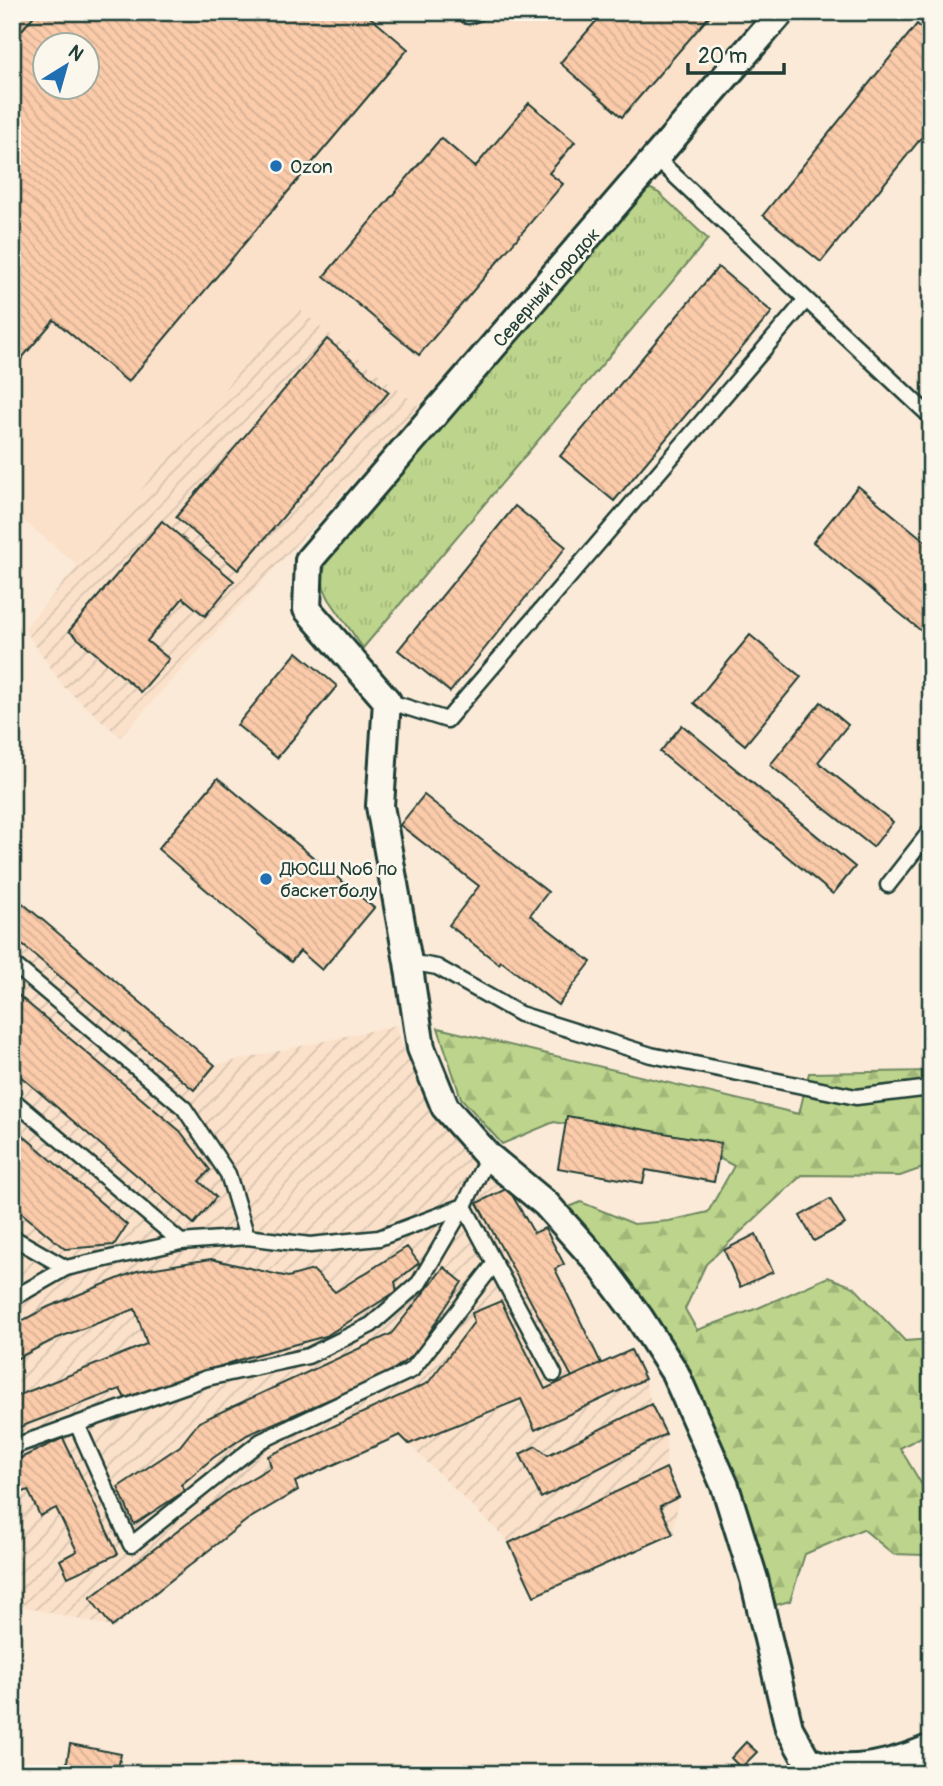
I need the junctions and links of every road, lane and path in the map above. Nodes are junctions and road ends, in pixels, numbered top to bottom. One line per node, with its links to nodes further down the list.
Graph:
1 (464, 12): 2 (lane)
2 (480, 12)
3 (781, 12): 4 (street, Северный городок)
4 (657, 159): 5 (lane); 7 (street, Северный городок)
5 (806, 300): 6 (lane); 7 (lane)
6 (931, 417)
7 (387, 701): 10 (street)
8 (931, 830): 9 (lane)
9 (888, 885)
10 (408, 962): 12 (lane); 14 (street)
11 (12, 963): 17 (lane)
12 (931, 1088)
13 (12, 1099): 18 (lane)
14 (488, 1156): 15 (lane); 26 (street)
15 (464, 1206): 17 (lane); 19 (lane); 23 (lane)
16 (12, 1237): 20 (lane)
17 (247, 1237): 18 (lane)
18 (181, 1242): 20 (lane)
19 (495, 1264): 22 (lane); 23 (lane)
20 (66, 1268): 21 (lane)
21 (12, 1298)
22 (554, 1374)
23 (77, 1424): 24 (lane)
24 (12, 1447)
25 (931, 1748): 26 (street)
26 (801, 1767)

